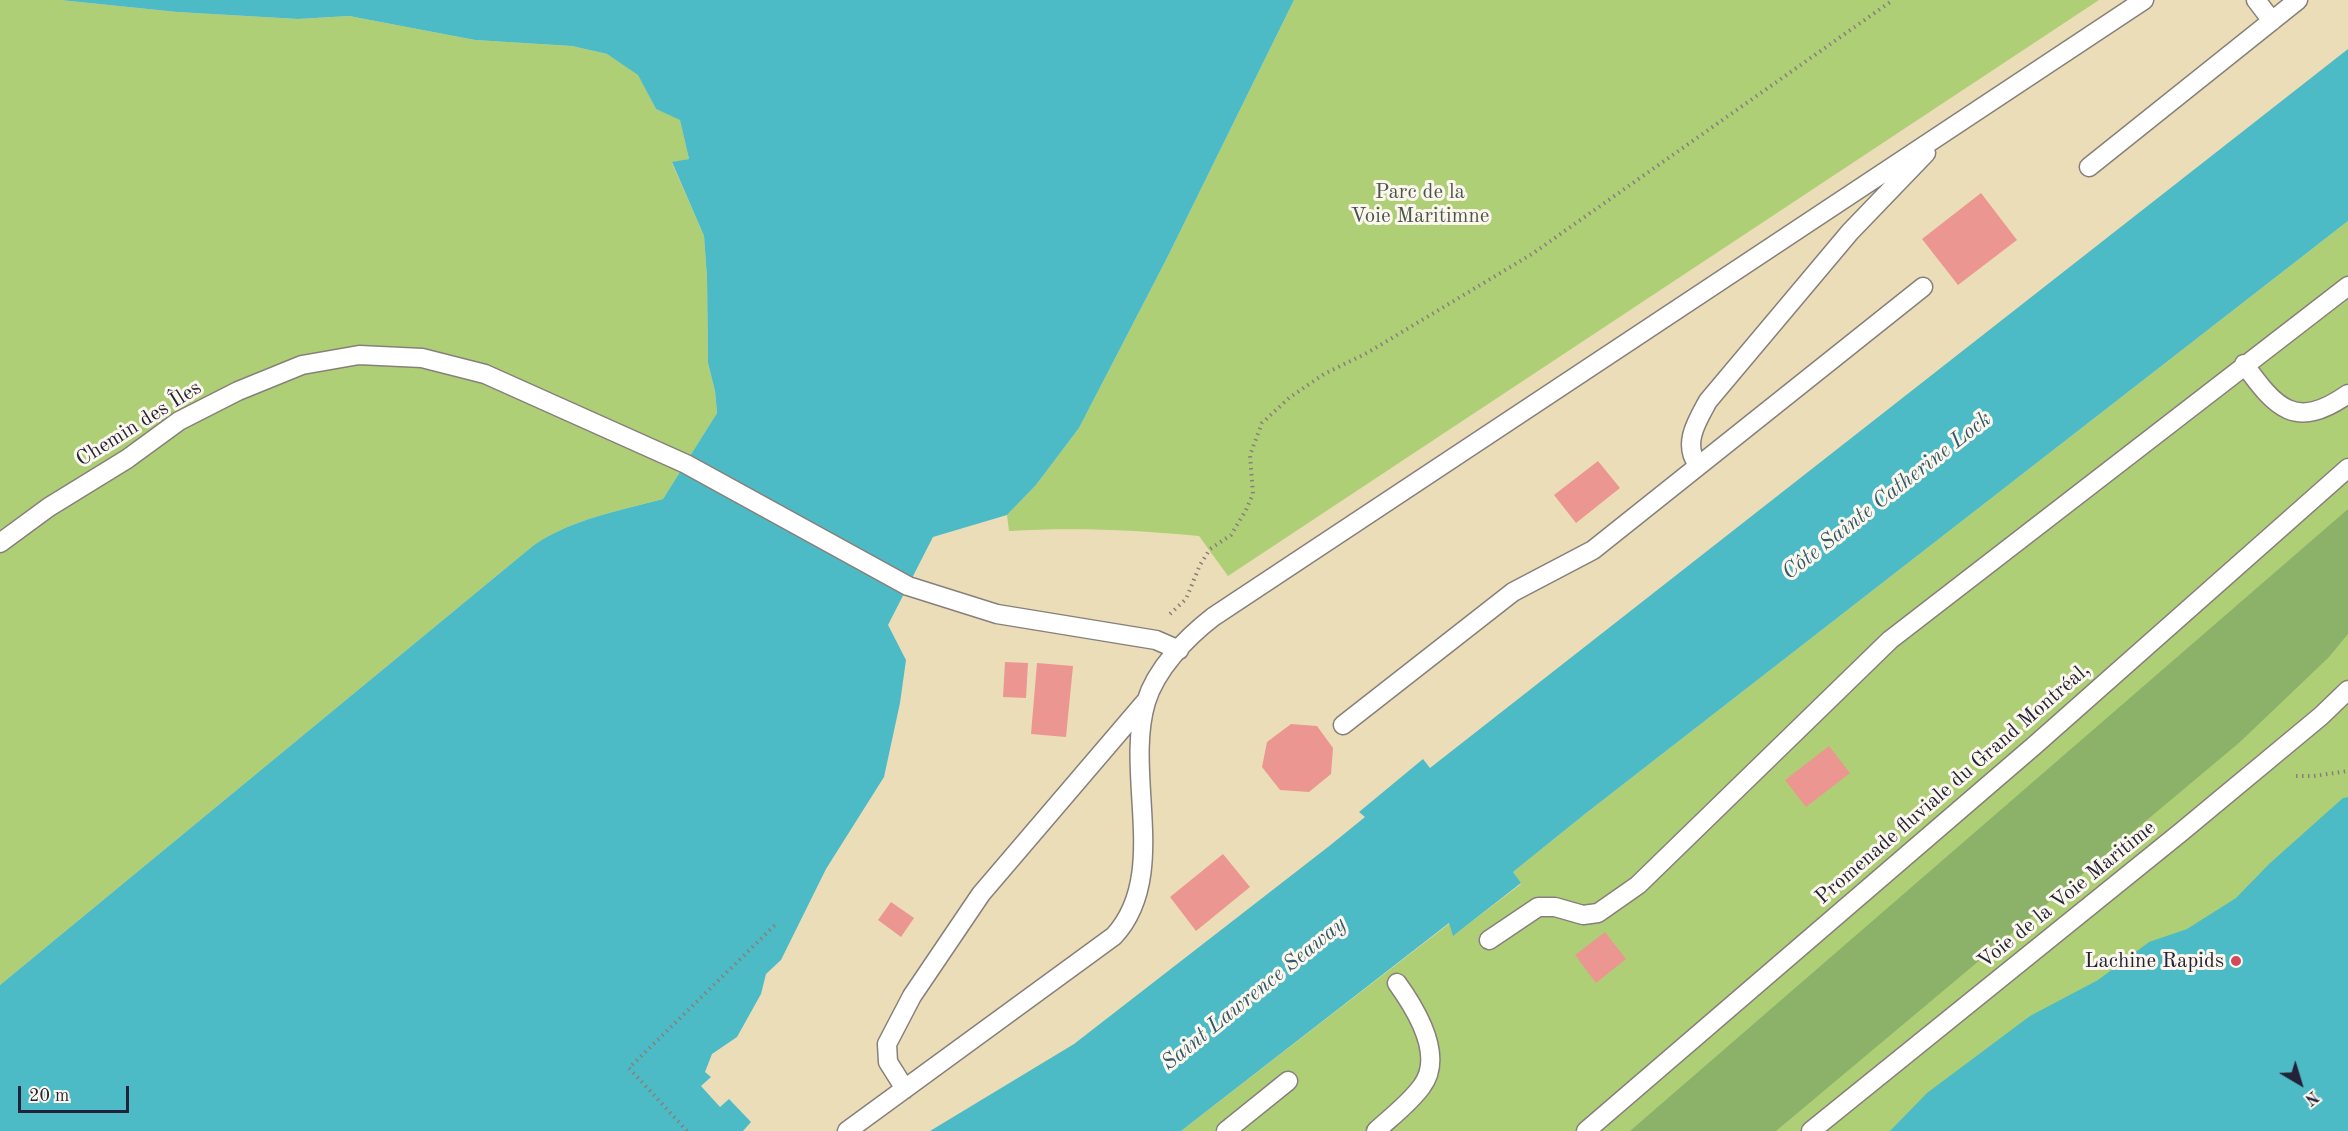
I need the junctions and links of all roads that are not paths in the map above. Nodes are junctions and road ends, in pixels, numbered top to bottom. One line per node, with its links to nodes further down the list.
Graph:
1 (2144, 0): 5 (lane)
2 (2256, 0): 4 (lane)
3 (2298, 0): 4 (lane)
4 (2272, 21): 6 (lane)
5 (1948, 130): 11 (lane); 14 (lane)
6 (2089, 167)
7 (2348, 286): 9 (lane)
8 (1923, 287): 11 (lane)
9 (2244, 364): 10 (lane); 18 (lane)
10 (2348, 394)
11 (1698, 465): 17 (lane)
12 (2348, 468): 25 (lane, Promenade fluviale du Grand Montréal,)
13 (0, 543): 14 (lane, Chemin des Îles)
14 (1179, 650): 16 (lane)
15 (2348, 690): 26 (lane, Voie de la Voie Maritime)
16 (1146, 700): 21 (lane); 21 (lane)
17 (1343, 725)
18 (1489, 940)
19 (1397, 983): 24 (lane)
20 (1288, 1082): 23 (lane)
21 (904, 1089): 22 (lane)
22 (847, 1131)
23 (1226, 1131)
24 (1376, 1131)
25 (1586, 1131)
26 (1811, 1131)

